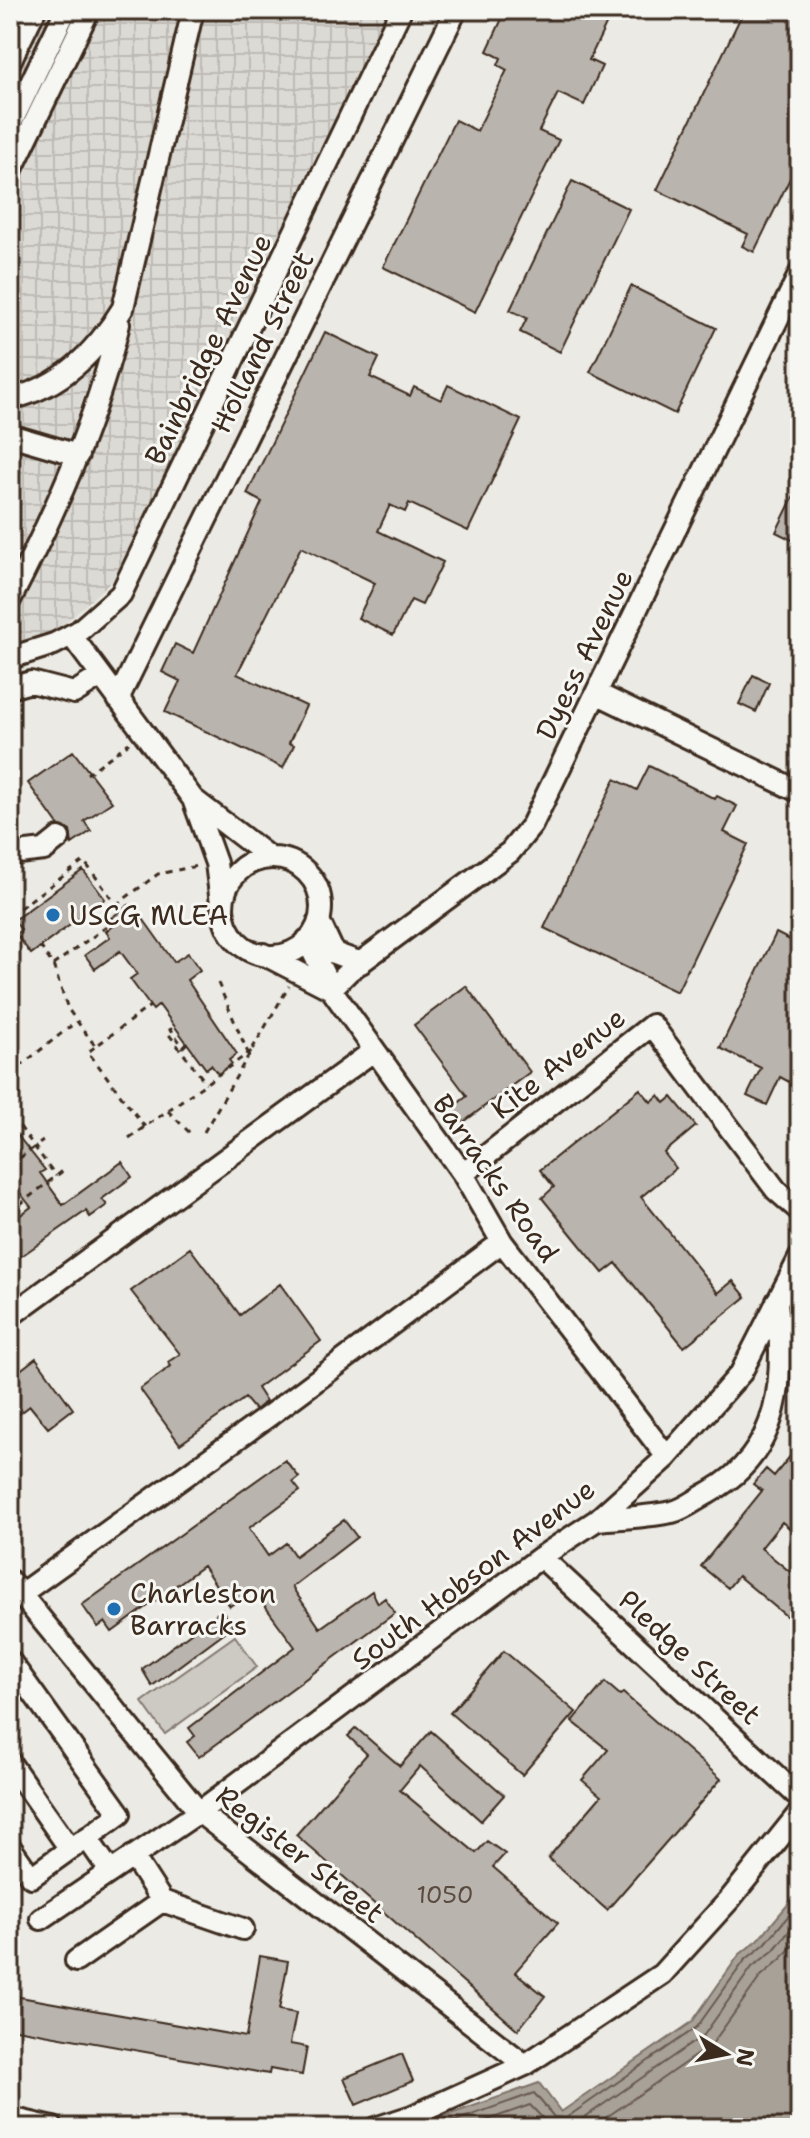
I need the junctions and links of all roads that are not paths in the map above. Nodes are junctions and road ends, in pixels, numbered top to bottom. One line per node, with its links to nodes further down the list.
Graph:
1 (18, 10): 9 (street)
2 (35, 10): 10 (street)
3 (52, 10): 11 (street)
4 (66, 10): 12 (street)
5 (89, 10): 13 (street)
6 (193, 10): 15 (street)
7 (401, 10): 20 (street, Bainbridge Avenue)
8 (456, 10): 25 (street, Holland Street)
9 (10, 27)
10 (10, 61)
11 (10, 96)
12 (10, 126)
13 (10, 173)
14 (800, 273): 24 (street, Dyess Avenue)
15 (123, 308): 16 (street); 18 (street)
16 (10, 399)
17 (10, 435): 18 (street)
18 (78, 455): 19 (street)
19 (10, 600)
20 (71, 635): 21 (street, Bainbridge Avenue); 22 (street)
21 (10, 658)
22 (101, 676): 23 (street); 25 (street)
23 (10, 688)
24 (596, 693): 26 (street); 35 (street, Dyess Avenue)
25 (118, 699): 27 (street)
26 (800, 792)
27 (193, 799): 30 (street); 31 (street)
28 (59, 838): 29 (street)
29 (10, 854)
30 (270, 858): 31 (street); 32 (street)
31 (224, 914): 34 (street)
32 (319, 921): 33 (street); 35 (street)
33 (307, 940): 34 (street); 36 (street)
34 (263, 954): 36 (street, Barracks Road)
35 (361, 963): 36 (street, Dyess Avenue)
36 (331, 989): 37 (street, Barracks Road)
37 (372, 1052): 38 (street, Barracks Road); 43 (street)
38 (463, 1174): 39 (street, Kite Avenue); 40 (street, Barracks Road)
39 (800, 1211)
40 (502, 1242): 44 (street, Barracks Road); 47 (street)
41 (800, 1257): 42 (street, South Hobson Avenue)
42 (777, 1301): 44 (street, South Hobson Avenue); 45 (street)
43 (10, 1316)
44 (667, 1457): 45 (street, South Hobson Avenue)
45 (597, 1520): 46 (street, South Hobson Avenue)
46 (541, 1557): 50 (street, Pledge Street); 51 (street, South Hobson Avenue)
47 (13, 1592): 51 (street, Register Street)
48 (10, 1661): 53 (street)
49 (10, 1763): 53 (street)
50 (800, 1798)
51 (199, 1812): 55 (street, South Hobson Avenue); 61 (street, Register Street)
52 (800, 1812): 61 (street)
53 (78, 1844): 54 (street); 56 (street)
54 (10, 1847)
55 (133, 1856): 56 (street, South Hobson Avenue); 57 (street)
56 (110, 1871): 58 (street, South Hobson Avenue)
57 (162, 1901): 59 (street); 60 (street)
58 (41, 1919)
59 (243, 1929)
60 (76, 1961)
61 (525, 2065): 64 (street)
62 (10, 2118): 63 (street)
63 (53, 2128)
64 (375, 2128)

